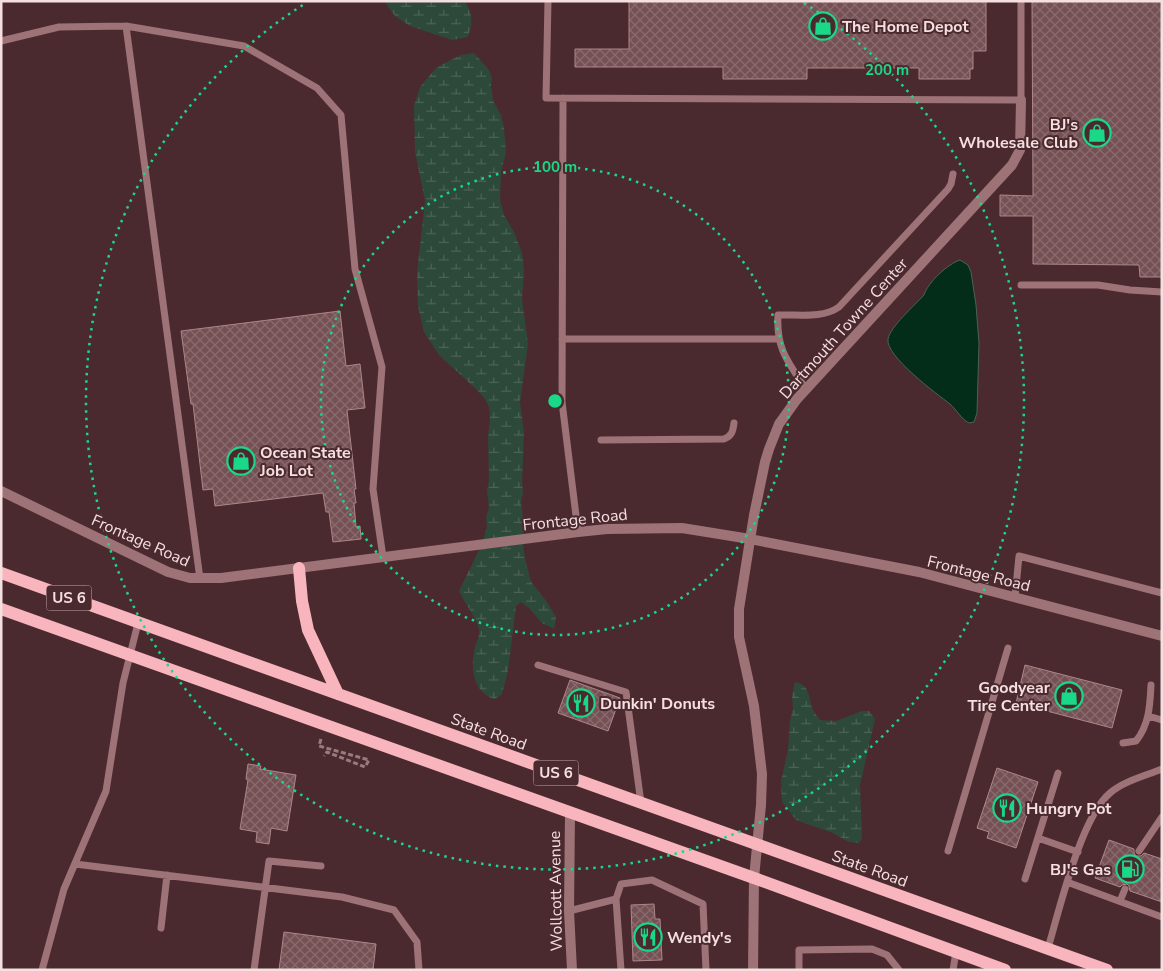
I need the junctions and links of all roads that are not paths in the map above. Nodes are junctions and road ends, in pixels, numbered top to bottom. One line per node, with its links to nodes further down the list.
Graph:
1 (548, 1): 5 (lane)
2 (1021, 1): 6 (lane)
3 (126, 26): 4 (lane); 18 (lane); 21 (lane)
4 (1, 41)
5 (563, 98): 6 (lane); 10 (lane)
6 (1021, 100): 12 (street, Dartmouth Towne Center)
7 (953, 174): 11 (lane)
8 (1021, 285): 9 (lane)
9 (1162, 292)
10 (562, 339): 11 (lane); 16 (lane)
11 (779, 339): 12 (lane)
12 (806, 389): 17 (street, Dartmouth Towne Center)
13 (734, 423): 14 (lane)
14 (601, 440)
15 (1, 491): 21 (street, Frontage Road)
16 (578, 532): 17 (street, Frontage Road); 18 (street, Frontage Road)
17 (750, 539): 23 (street, Frontage Road); 41 (street, Dartmouth Towne Center)
18 (383, 557): 19 (street, Frontage Road)
19 (299, 568): 21 (street, Frontage Road); 31 (main road)
20 (1, 573): 25 (main road, State Road / US 6)
21 (200, 579)
22 (1162, 594): 23 (lane)
23 (1015, 597): 26 (street, Frontage Road)
24 (1, 609): 28 (main road, US 6)
25 (138, 623): 28 (lane); 31 (main road, State Road / US 6)
26 (1162, 636)
27 (1008, 648): 42 (lane)
28 (128, 655): 38 (main road, US 6); 45 (lane)
29 (538, 666): 37 (lane)
30 (1151, 685): 32 (lane)
31 (338, 694): 37 (main road, State Road / US 6)
32 (1148, 716): 33 (lane); 34 (lane)
33 (1162, 720)
34 (1123, 743)
35 (1162, 769): 44 (lane)
36 (1058, 773): 40 (lane)
37 (641, 803): 41 (main road, State Road / US 6)
38 (570, 813): 48 (main road, US 6); 55 (street, Wollcott Avenue)
39 (1162, 817): 43 (lane)
40 (1038, 838): 44 (lane); 49 (lane)
41 (757, 844): 48 (street, Dartmouth Towne Center); 58 (main road, State Road / US 6)
42 (948, 851)
43 (1139, 851)
44 (1078, 852): 50 (lane)
45 (75, 864): 47 (lane); 60 (lane)
46 (321, 866): 51 (lane)
47 (167, 876): 51 (lane); 57 (lane)
48 (754, 878): 59 (main road, US 6); 66 (street, Dartmouth Towne Center)
49 (1025, 879)
50 (1067, 882): 54 (lane); 58 (lane)
51 (265, 888): 61 (lane); 62 (lane)
52 (1124, 889): 54 (lane)
53 (616, 899): 55 (lane); 64 (lane); 65 (lane)
54 (1120, 902): 56 (lane)
55 (570, 911): 63 (street, Wollcott Avenue)
56 (1162, 917)
57 (161, 928)
58 (1048, 948): 71 (main road, State Road / US 6)
59 (956, 952): 69 (lane); 70 (main road, US 6)
60 (42, 970)
61 (254, 970)
62 (418, 970)
63 (572, 970)
64 (621, 970)
65 (706, 970)
66 (753, 970)
67 (798, 970): 68 (lane)
68 (898, 970)
69 (953, 970)
70 (1005, 970)
71 (1107, 970)

